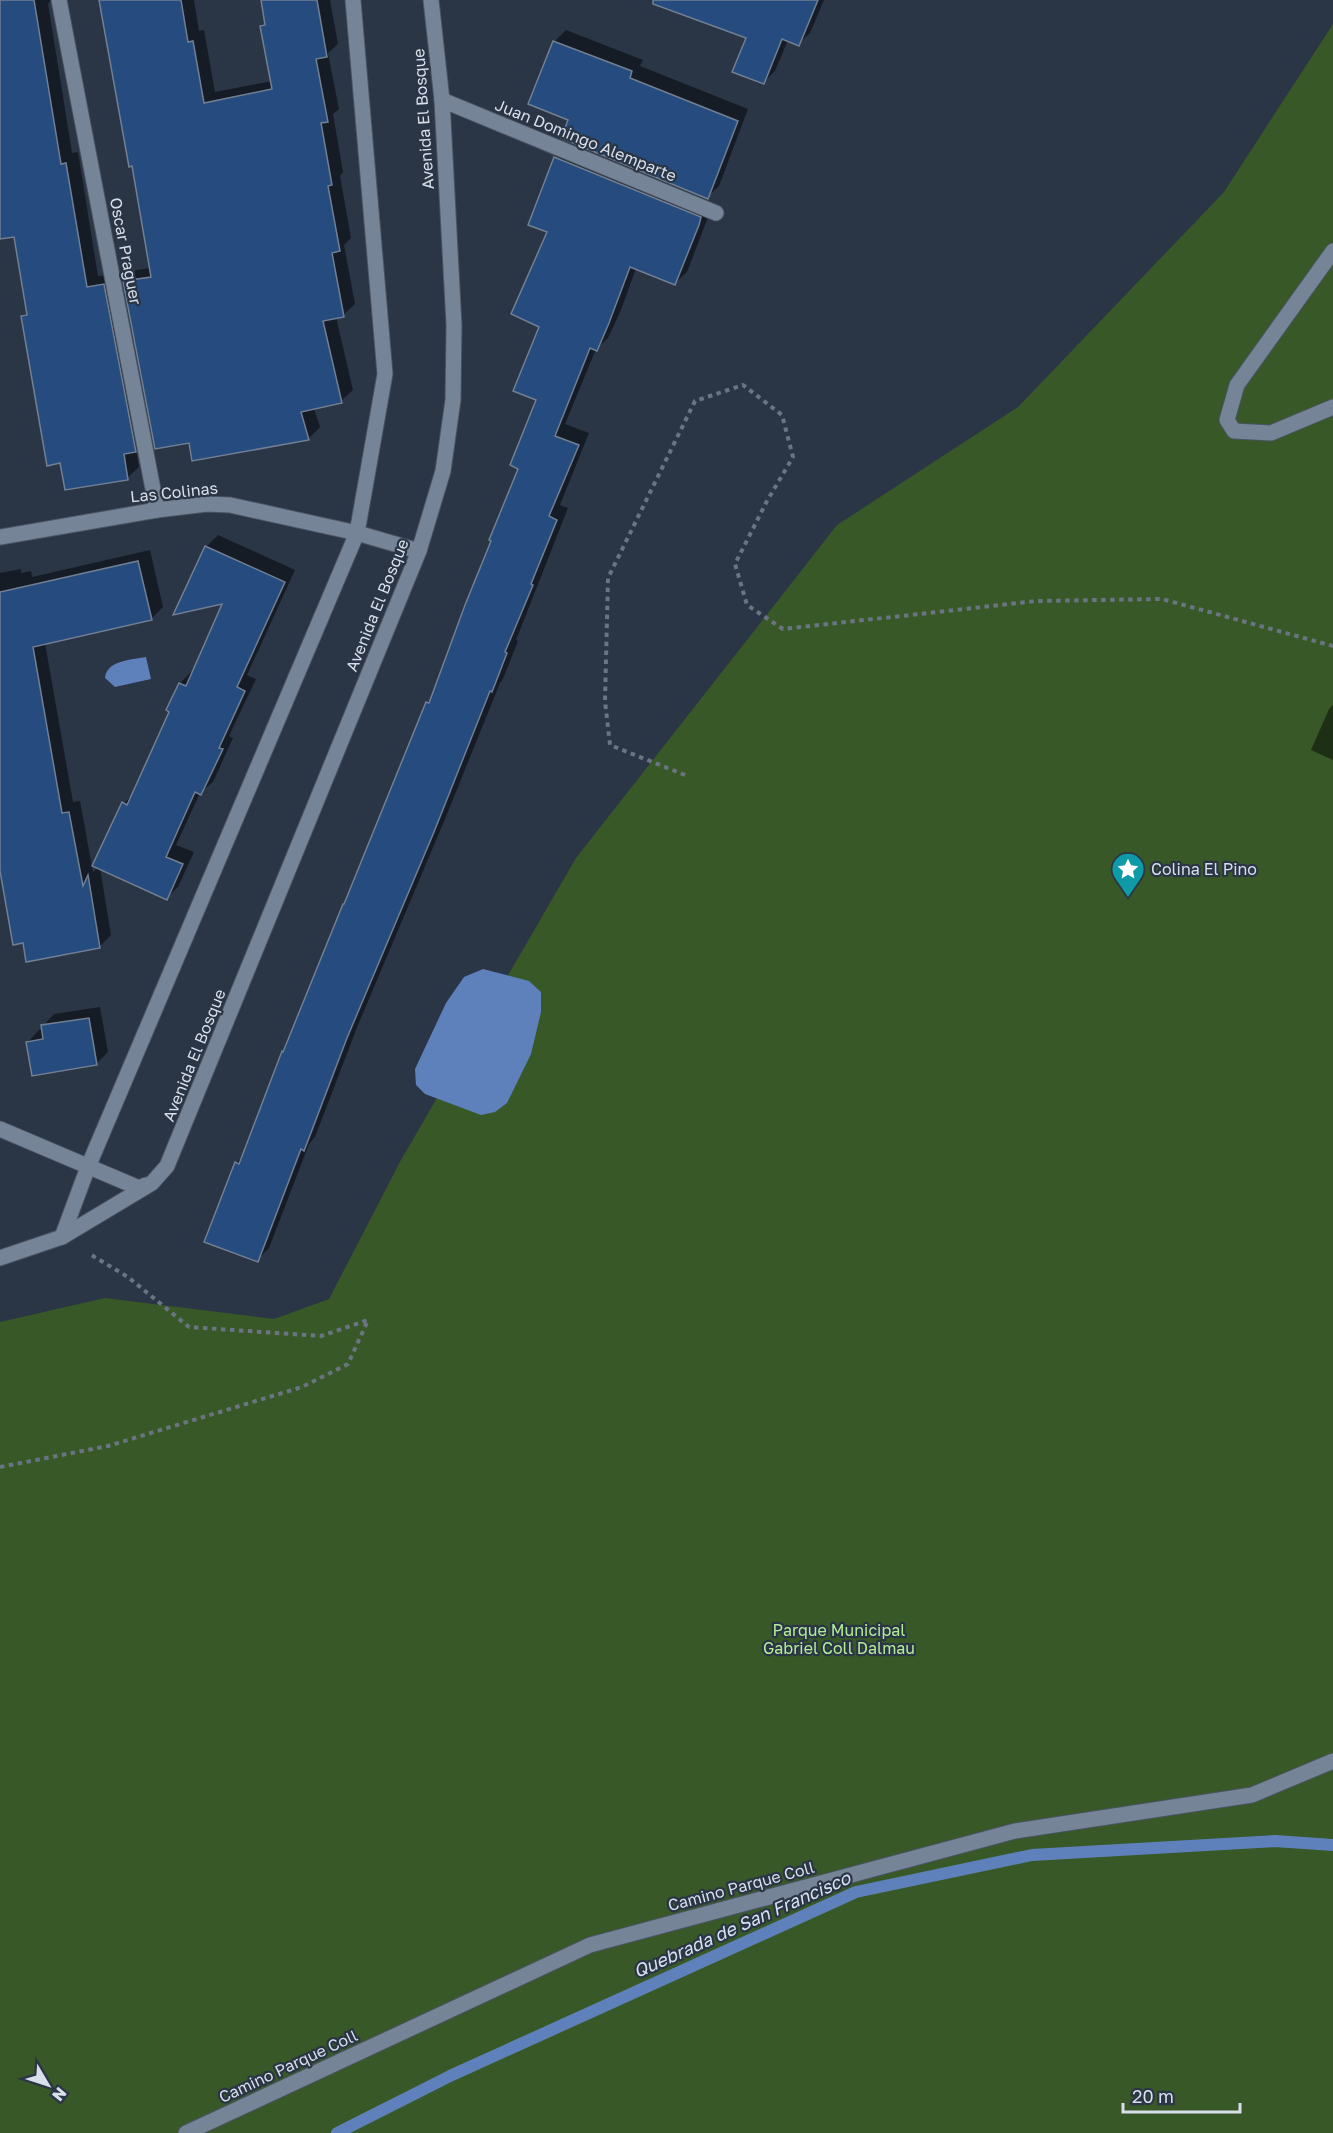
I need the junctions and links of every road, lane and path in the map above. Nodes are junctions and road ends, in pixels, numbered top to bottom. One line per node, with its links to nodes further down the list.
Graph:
1 (59, 0): 8 (street, Oscar Praguer)
2 (353, 0): 9 (street)
3 (431, 0): 4 (street, Avenida El Bosque)
4 (442, 100): 5 (street, Juan Domingo Alemparte); 11 (street, Avenida El Bosque)
5 (716, 213)
6 (1333, 251): 7 (street)
7 (1333, 407)
8 (157, 510): 9 (street, Las Colinas); 10 (street, Las Colinas)
9 (357, 533): 11 (street, Las Colinas); 15 (street)
10 (0, 537)
11 (419, 551): 16 (street, Avenida El Bosque)
12 (1333, 646): 13 (path)
13 (685, 775)
14 (0, 1129): 15 (street)
15 (88, 1167): 16 (street); 17 (street)
16 (152, 1183): 17 (street, Avenida El Bosque)
17 (62, 1237): 18 (street, Avenida El Bosque); 19 (path)
18 (0, 1258)
19 (0, 1467)
20 (1333, 1761): 21 (street, Camino Parque Coll)
21 (186, 2133)

